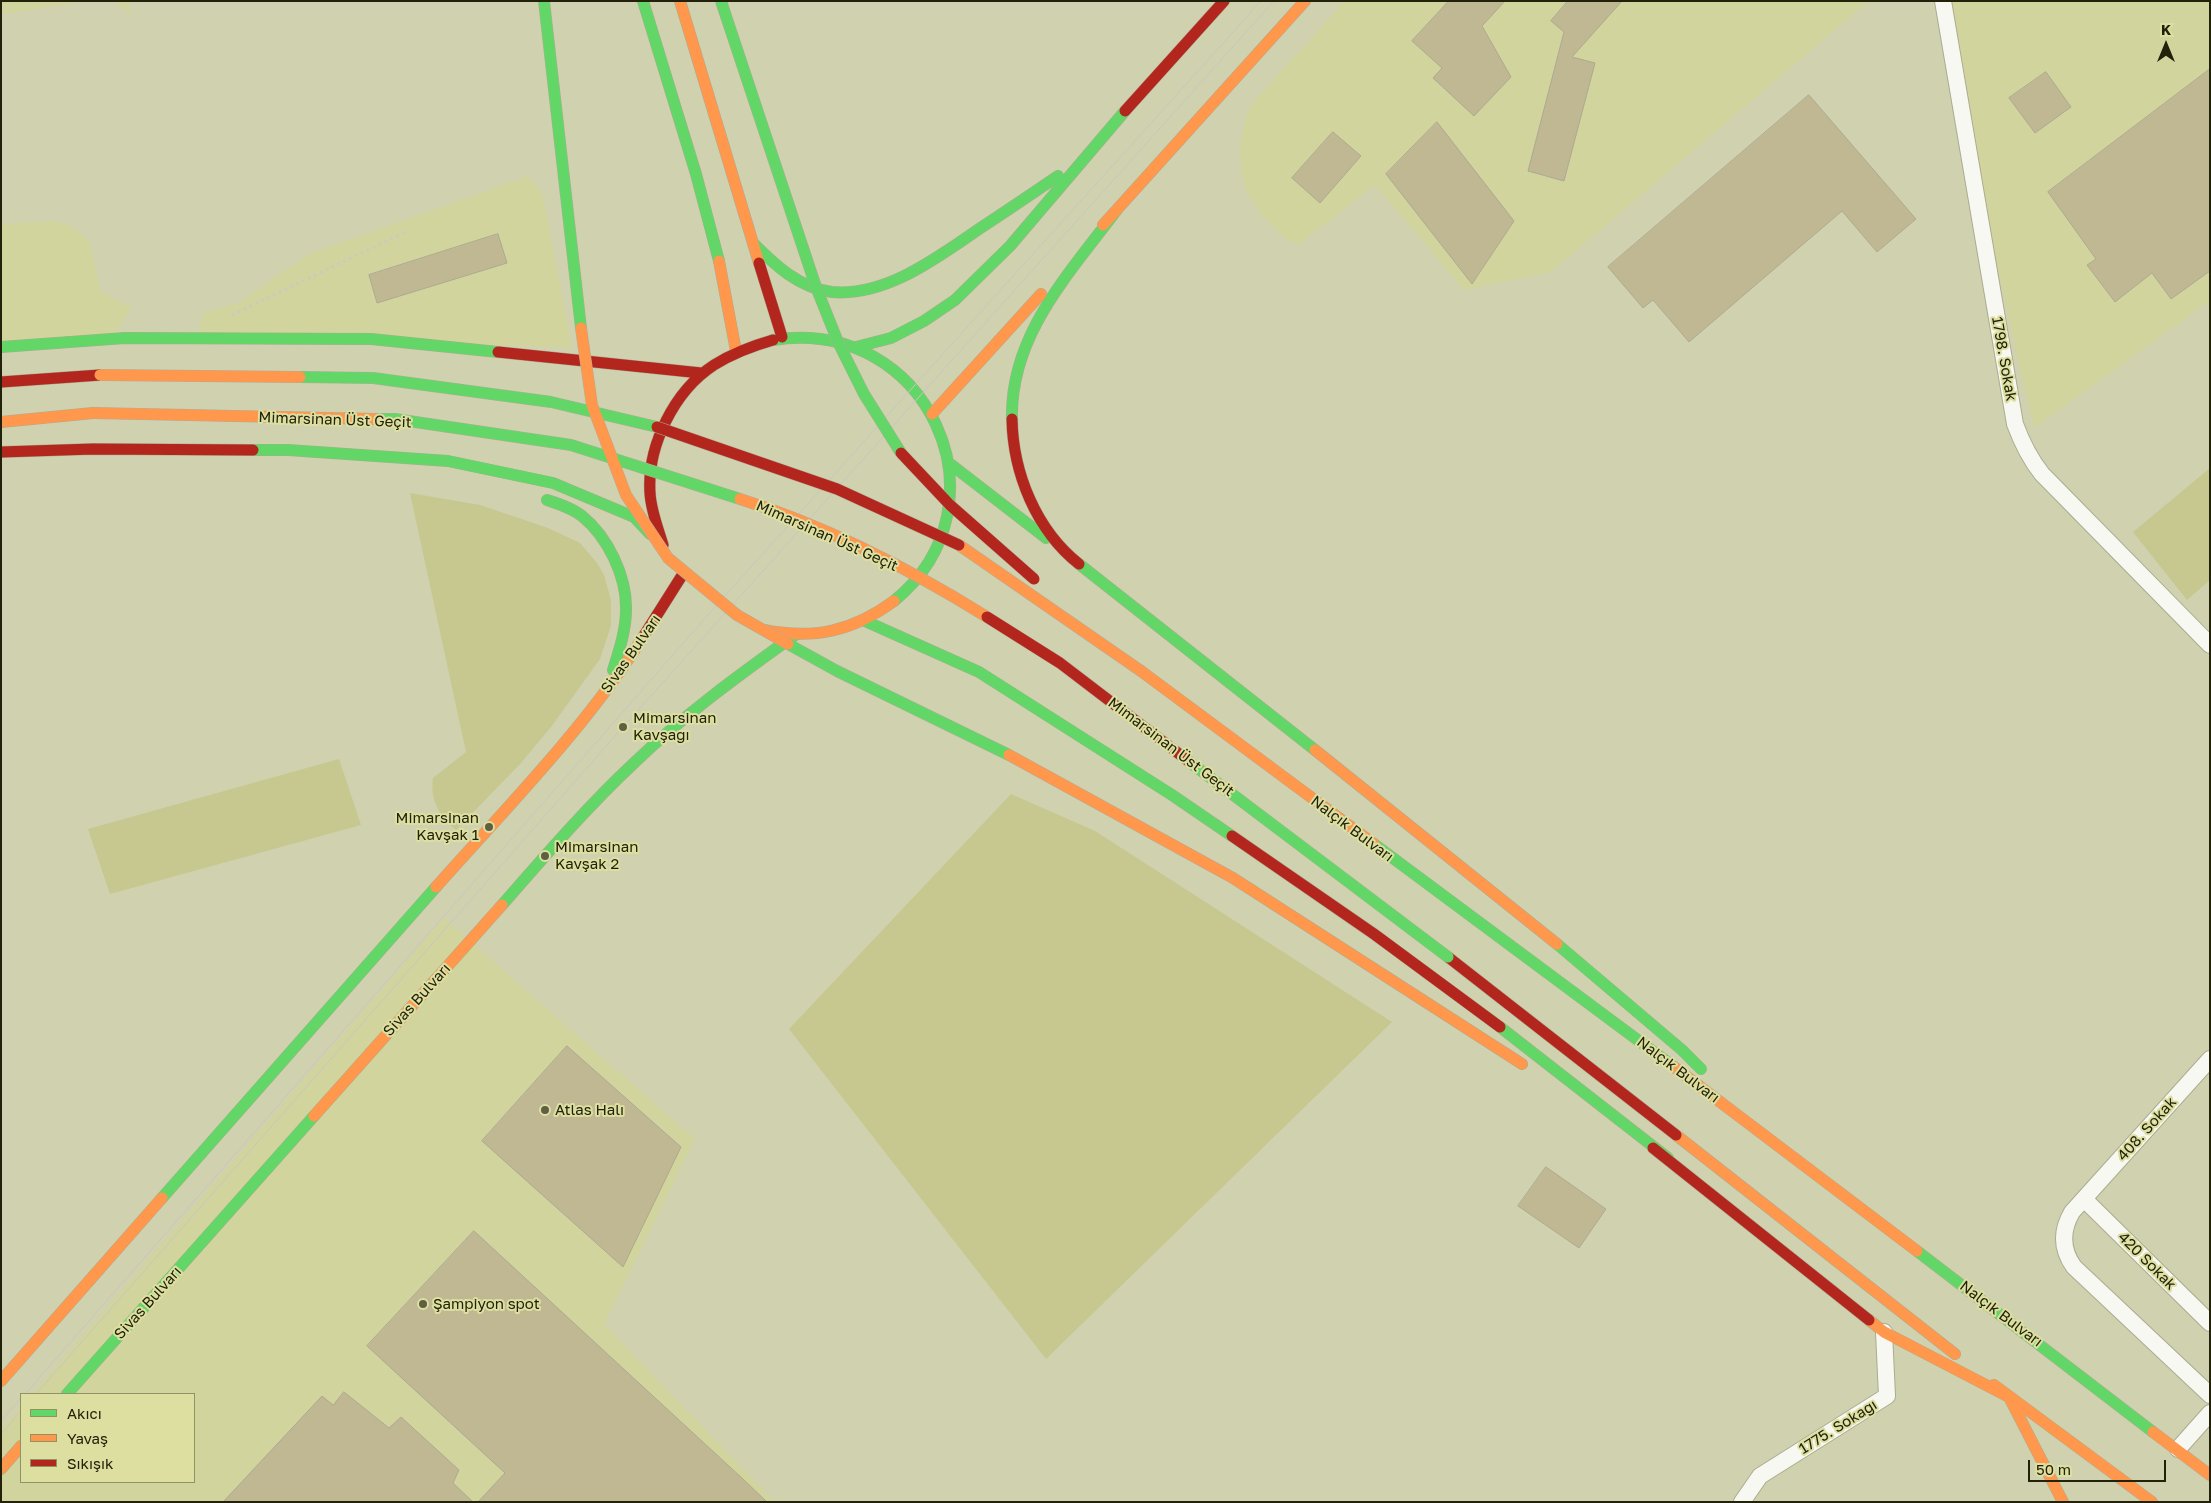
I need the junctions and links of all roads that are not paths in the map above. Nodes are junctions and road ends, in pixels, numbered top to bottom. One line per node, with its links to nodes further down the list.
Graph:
1 (544, 1): 35 (main road, bridge)
2 (643, 1): 14 (main road)
3 (680, 1): 10 (main road)
4 (720, 1): 27 (main road, bridge)
5 (1224, 1): 8 (main road)
6 (1305, 1): 9 (main road)
7 (1943, 1): 31 (street, 1798. Sokak)
8 (1083, 160): 10 (main road); 13 (main road)
9 (1116, 211): 17 (main road); 25 (main road)
10 (754, 244): 11 (main road)
11 (782, 337): 13 (main road); 14 (main road)
12 (1, 347): 15 (main road)
13 (856, 347): 17 (main road)
14 (736, 351): 15 (main road)
15 (701, 373): 24 (main road)
16 (1, 382): 32 (main road, bridge)
17 (932, 414): 21 (main road)
18 (1, 422): 45 (main road, Mimarsinan Üst Geçit, bridge)
19 (1, 452): 20 (main road)
20 (448, 461): 22 (main road); 24 (main road)
21 (949, 463): 25 (main road); 29 (main road)
22 (509, 485)
23 (536, 496): 33 (main road)
24 (665, 550): 26 (main road)
25 (1067, 554): 37 (main road)
26 (681, 577): 30 (main road); 33 (main road, Sivas Bulvarı)
27 (1045, 588)
28 (1060, 601): 32 (main road, bridge)
29 (866, 621): 30 (main road); 38 (main road)
30 (795, 635): 43 (main road, Sivas Bulvarı)
31 (2210, 645)
32 (1141, 671): 37 (main road, Nalçık Bulvarı)
33 (601, 697): 42 (main road, Sivas Bulvarı)
34 (2210, 1059): 39 (street, 408. Sokak)
35 (1534, 1072)
36 (1559, 1088): 38 (main road)
37 (1765, 1135): 48 (main road, Nalçık Bulvarı)
38 (1668, 1158): 41 (main road)
39 (2084, 1199): 40 (street, 420 Sokak); 44 (street, 408. Sokak)
40 (2210, 1323)
41 (1884, 1332): 45 (main road); 51 (street, 1775. Sokağı)
42 (1, 1381)
43 (68, 1393)
44 (2210, 1395)
45 (2009, 1397): 52 (main road); 53 (main road)
46 (2210, 1413): 48 (street)
47 (20, 1447): 49 (main road)
48 (2178, 1449): 50 (main road, Nalçık Bulvarı)
49 (1, 1469)
50 (2210, 1474)
51 (1742, 1502)
52 (2063, 1502)
53 (2152, 1502)

